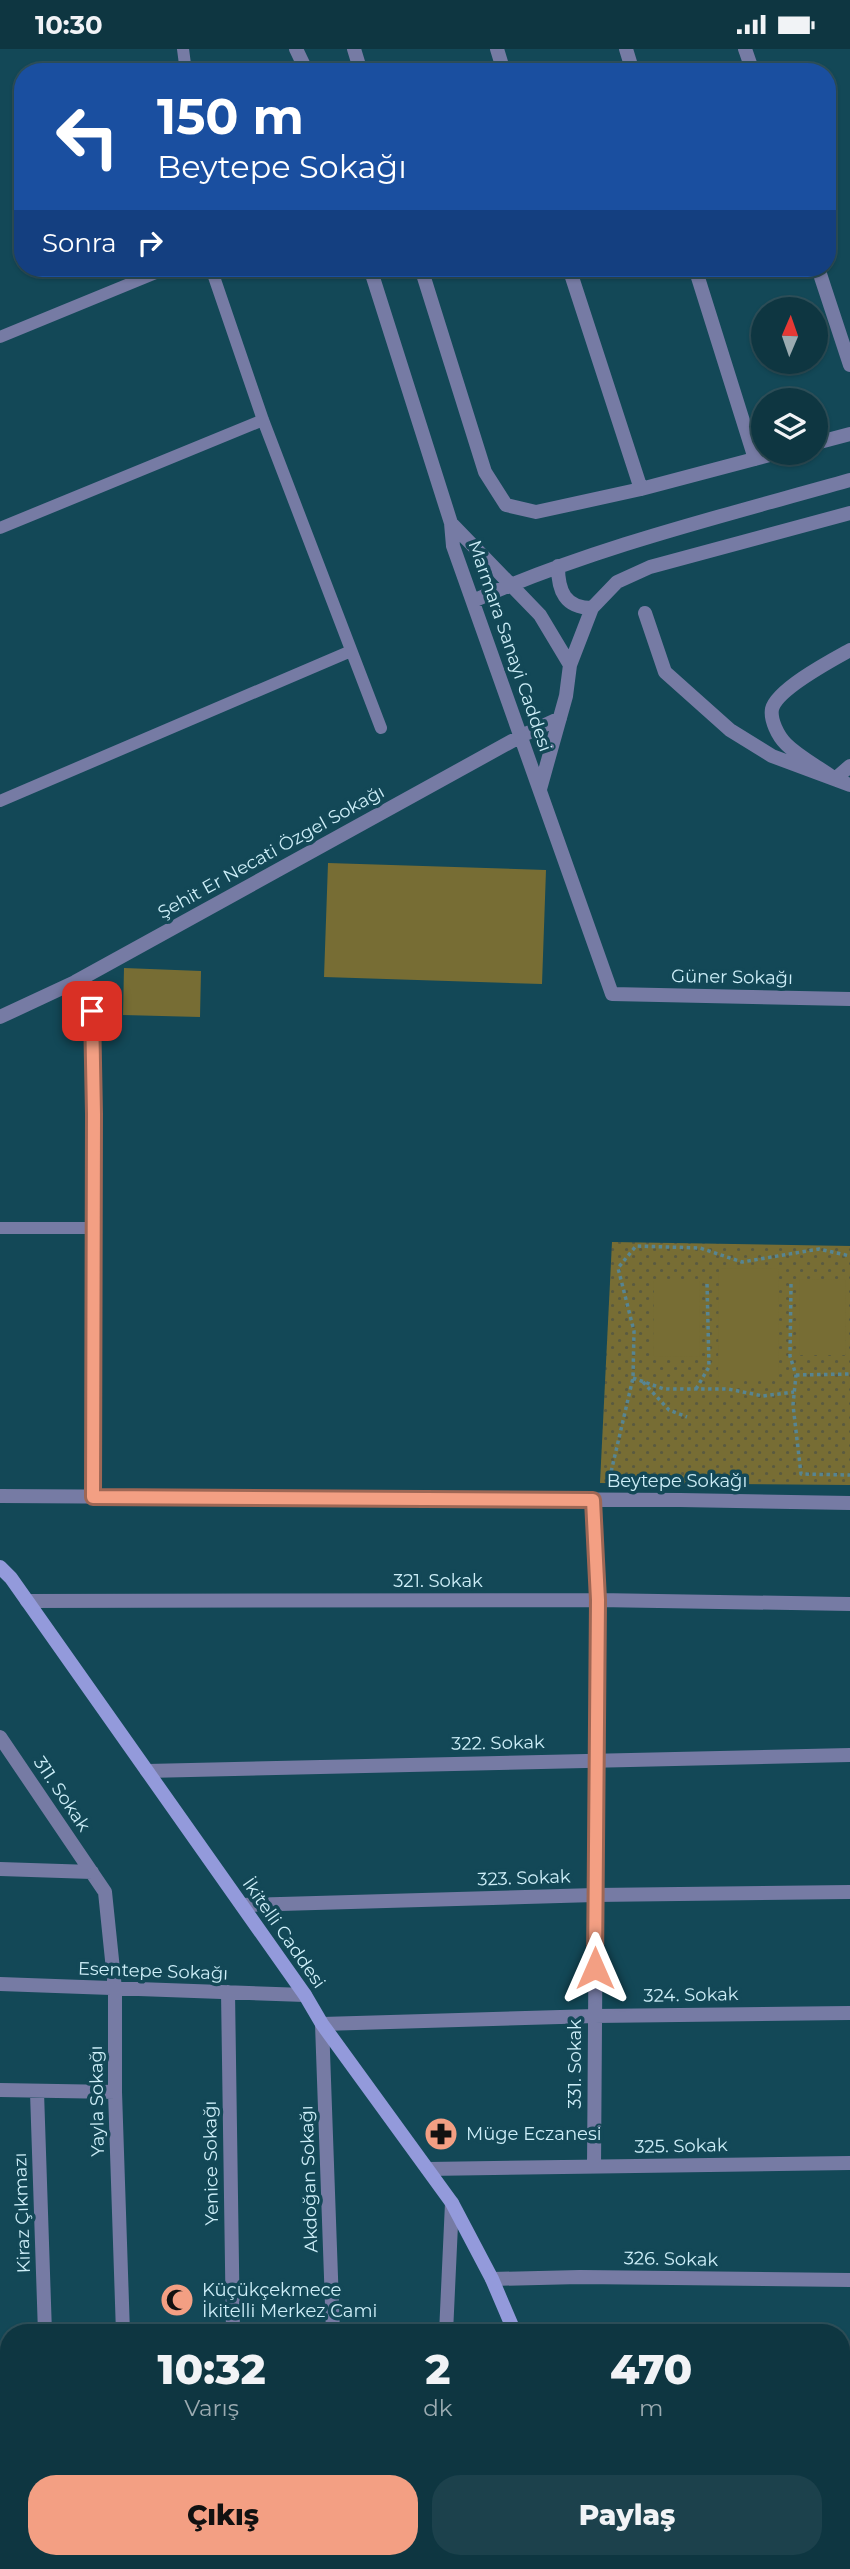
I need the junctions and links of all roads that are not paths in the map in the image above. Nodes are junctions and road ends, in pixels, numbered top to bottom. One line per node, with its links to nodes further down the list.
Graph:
1 (146, 277): 8 (lane)
2 (214, 277): 10 (lane)
3 (373, 277): 18 (street, Marmara Sanayi Caddesi)
4 (424, 277): 16 (street)
5 (572, 277): 16 (street)
6 (698, 277): 13 (street)
7 (821, 277): 9 (street)
8 (0, 337)
9 (850, 365)
10 (263, 420): 19 (lane); 26 (lane)
11 (850, 434): 12 (street)
12 (828, 440)
13 (751, 446)
14 (751, 460): 16 (street)
15 (850, 481): 20 (street)
16 (641, 489)
17 (850, 513): 23 (street)
18 (452, 523): 21 (street); 22 (street, Marmara Sanayi Caddesi)
19 (0, 528)
20 (558, 566): 21 (street); 23 (street)
21 (509, 585): 22 (street); 27 (street)
22 (473, 601): 30 (street, Marmara Sanayi Caddesi)
23 (592, 608): 27 (street)
24 (645, 613): 32 (street)
25 (850, 650): 32 (street)
26 (351, 651): 29 (lane); 35 (lane)
27 (570, 665): 28 (street)
28 (560, 718): 30 (street, Şehit Er Necati Özgel Sokağı); 34 (street)
29 (381, 727)
30 (521, 736): 34 (street, Marmara Sanayi Caddesi); 39 (street, Şehit Er Necati Özgel Sokağı)
31 (850, 766): 32 (street)
32 (835, 779): 33 (street)
33 (850, 785)
34 (540, 789): 36 (street, Marmara Sanayi Caddesi)
35 (0, 801)
36 (612, 994): 37 (street, Güner Sokağı)
37 (850, 999)
38 (92, 1011): 41 (street)
39 (0, 1017)
40 (0, 1228): 41 (lane)
41 (92, 1228): 43 (street)
42 (0, 1496): 43 (street, Beytepe Sokağı)
43 (93, 1497): 44 (street, Beytepe Sokağı)
44 (599, 1500): 45 (street, Beytepe Sokağı); 47 (street, 331. Sokak)
45 (850, 1503)
46 (0, 1567): 48 (street, İkitelli Caddesi)
47 (598, 1600): 48 (street, 321. Sokak); 49 (street, 321. Sokak); 52 (street, 331. Sokak)
48 (27, 1601): 53 (street, İkitelli Caddesi)
49 (850, 1604)
50 (0, 1737): 55 (street, 311. Sokak)
51 (850, 1755): 52 (street, 322. Sokak)
52 (596, 1761): 53 (street, 322. Sokak); 57 (street, 331. Sokak)
53 (147, 1771): 58 (street, İkitelli Caddesi)
54 (0, 1869): 55 (street)
55 (92, 1872): 60 (street, Yayla Sokağı)
56 (850, 1892): 57 (street, 323. Sokak)
57 (595, 1895): 58 (street, 323. Sokak); 64 (street, 331. Sokak)
58 (242, 1905): 62 (street, İkitelli Caddesi)
59 (0, 1984): 60 (street, Esentepe Sokağı)
60 (115, 1989): 61 (street, Esentepe Sokağı); 68 (street, Yayla Sokağı)
61 (228, 1992): 62 (street, Esentepe Sokağı); 77 (street, Yenice Sokağı)
62 (305, 1995): 65 (street, İkitelli Caddesi)
63 (850, 2013): 64 (street, 324. Sokak)
64 (595, 2016): 65 (street, 324. Sokak); 70 (street, 331. Sokak)
65 (322, 2024): 71 (street, İkitelli Caddesi); 78 (street, Akdoğan Sokağı)
66 (0, 2090): 67 (street)
67 (37, 2092): 68 (street); 75 (street, Kiraz Çıkmazı)
68 (116, 2092): 76 (street, Yayla Sokağı)
69 (850, 2163): 70 (street, 325. Sokak)
70 (594, 2167): 71 (street, 325. Sokak)
71 (428, 2169): 72 (street, İkitelli Caddesi)
72 (452, 2203): 73 (street, İkitelli Caddesi); 79 (street)
73 (492, 2279): 74 (street, 326. Sokak); 80 (street, İkitelli Caddesi)
74 (850, 2280)
75 (45, 2324)
76 (123, 2324)
77 (233, 2324)
78 (333, 2324)
79 (446, 2324)
80 (511, 2324)

